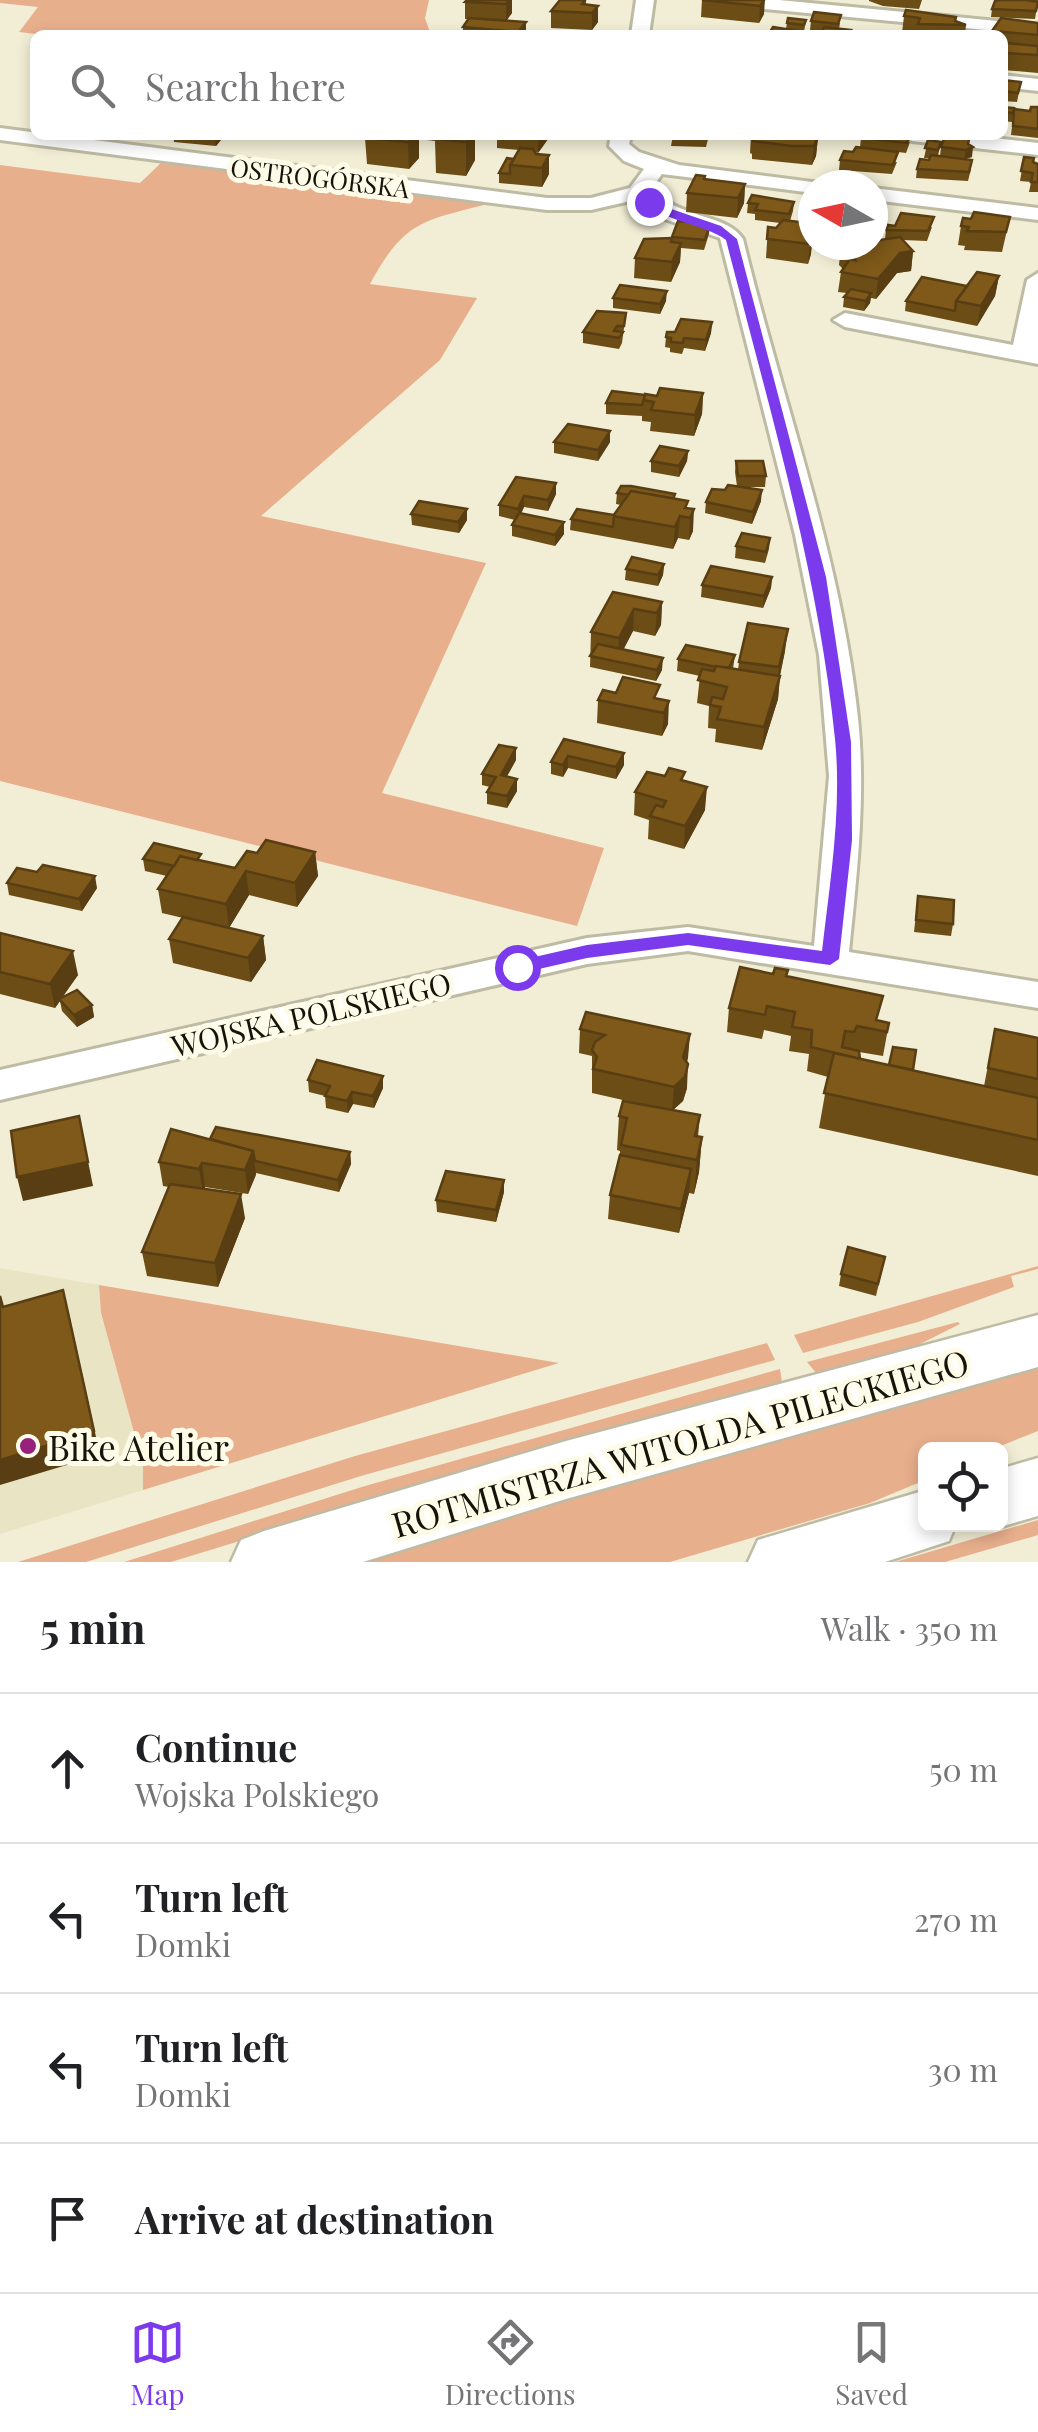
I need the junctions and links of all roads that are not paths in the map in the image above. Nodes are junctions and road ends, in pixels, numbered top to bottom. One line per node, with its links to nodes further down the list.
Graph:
1 (644, 0): 3 (street)
2 (724, 0): 4 (street)
3 (641, 30)
4 (1038, 30)
5 (1008, 81): 6 (street)
6 (1038, 84)
7 (0, 134): 8 (street, OSTROGÓRSKA)
8 (30, 138)
9 (47, 140): 15 (street, OSTROGÓRSKA)
10 (620, 140): 13 (street)
11 (957, 140): 12 (street)
12 (1038, 149)
13 (656, 168): 14 (street); 15 (street)
14 (798, 185)
15 (640, 192): 21 (street)
16 (888, 196): 17 (street)
17 (1038, 214)
18 (1038, 280): 20 (street)
19 (845, 320): 20 (street)
20 (1030, 356)
21 (830, 959): 22 (street, WOJSKA POLSKIEGO); 23 (street, WOJSKA POLSKIEGO)
22 (1038, 995)
23 (0, 1085)
24 (1038, 1340): 28 (main road, ROTMISTRZA WITOLDA PILECKIEGO)
25 (1038, 1487): 26 (main road)
26 (1008, 1496)
27 (918, 1522): 29 (main road)
28 (264, 1562)
29 (781, 1562)

